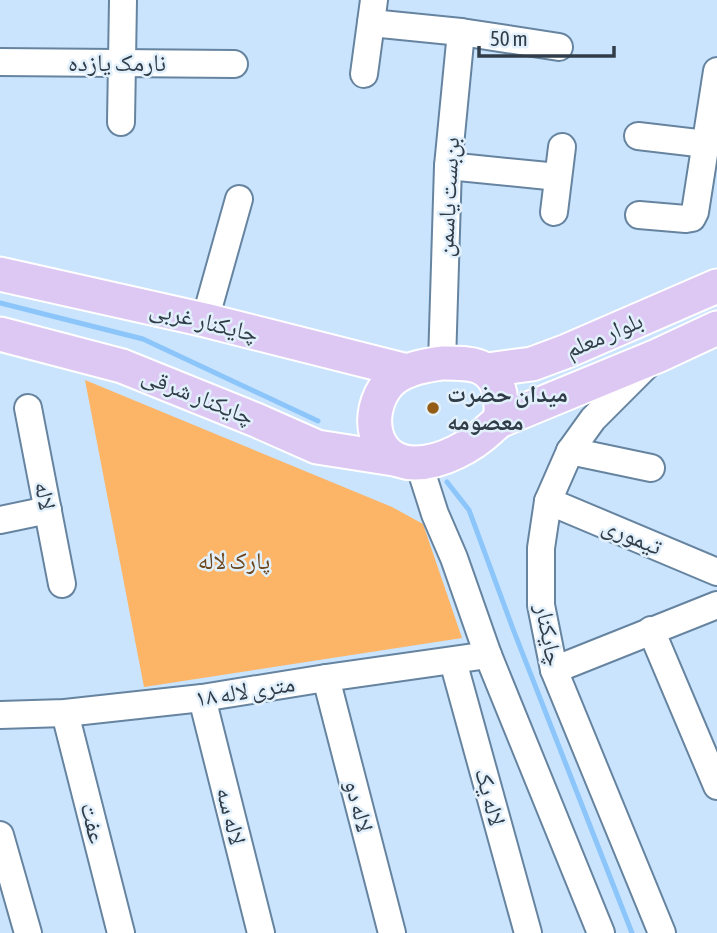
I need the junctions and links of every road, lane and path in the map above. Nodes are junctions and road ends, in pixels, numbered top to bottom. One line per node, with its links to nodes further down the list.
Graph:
1 (123, 0): 6 (street)
2 (373, 11): 3 (street); 9 (street)
3 (461, 32): 4 (street); 14 (street, بن‌بست یاسمن)
4 (559, 47)
5 (0, 62): 6 (street, نارمک یازده)
6 (122, 64): 7 (street, نارمک یازده); 10 (street)
7 (234, 64)
8 (717, 71): 12 (street)
9 (364, 74)
10 (121, 122)
11 (638, 136): 12 (street)
12 (706, 144): 18 (street)
13 (562, 146): 15 (street)
14 (448, 166): 15 (street); 25 (street, بن‌بست یاسمن)
15 (558, 177): 17 (street)
16 (239, 200): 21 (street)
17 (554, 212)
18 (639, 215)
19 (0, 274): 21 (main road, چایکنار غربی)
20 (717, 286): 26 (main road, بلوار معلم)
21 (205, 320): 28 (main road, چایکنار غربی)
22 (717, 328): 24 (main road, بلوار معلم)
23 (0, 334): 33 (main road, چایکنار شرقی)
24 (657, 356): 29 (main road, بلوار معلم); 32 (street, چایکنار)
25 (442, 363): 27 (main road); 28 (main road)
26 (532, 364): 27 (main road, بلوار معلم); 29 (main road)
27 (487, 370): 31 (main road)
28 (407, 371): 33 (main road)
29 (546, 403): 31 (main road, بلوار معلم)
30 (28, 408): 36 (street, لاله)
31 (499, 421): 33 (main road)
32 (570, 451): 34 (street); 35 (street, چایکنار)
33 (406, 461): 42 (street)
34 (652, 468)
35 (548, 501): 38 (street, تیموری); 44 (street, چایکنار)
36 (48, 510): 37 (street); 39 (street, لاله)
37 (0, 520)
38 (717, 572)
39 (62, 584)
40 (717, 605): 41 (street)
41 (651, 631): 44 (street); 49 (street)
42 (488, 656): 43 (street, ۱۸ متری لاله); 56 (street)
43 (453, 661): 45 (street, ۱۸ متری لاله); 55 (street, لاله یک)
44 (554, 670): 57 (street, چایکنار)
45 (326, 678): 46 (street, ۱۸ متری لاله); 54 (street, لاله دو)
46 (202, 698): 47 (street, ۱۸ متری لاله); 53 (street, لاله سه)
47 (65, 713): 48 (street, ۱۸ متری لاله); 52 (street, عفت)
48 (0, 715)
49 (717, 786)
50 (0, 835): 51 (street)
51 (28, 933)
52 (121, 933)
53 (261, 933)
54 (392, 933)
55 (528, 933)
56 (601, 933)
57 (662, 933)

